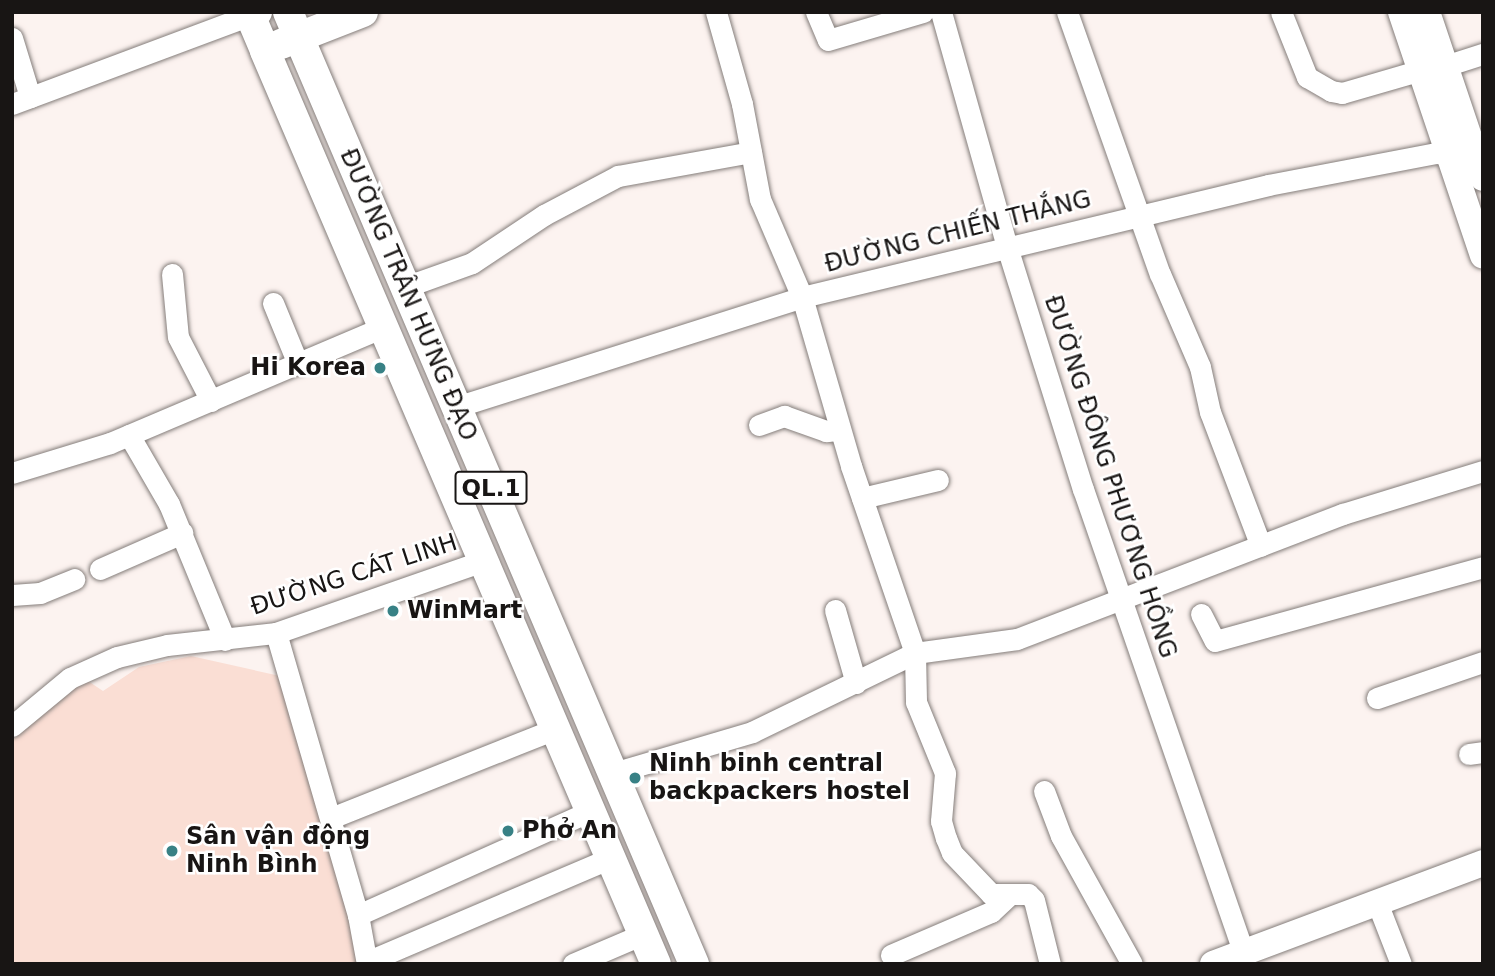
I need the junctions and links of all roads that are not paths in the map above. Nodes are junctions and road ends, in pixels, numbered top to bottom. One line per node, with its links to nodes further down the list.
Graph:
1 (363, 12): 11 (highway)
2 (716, 12): 17 (street)
3 (816, 12): 4 (street)
4 (923, 12)
5 (941, 12): 20 (street, ĐƯỜNG ĐÔNG PHƯƠNG HỒNG)
6 (1067, 12): 19 (street)
7 (1281, 12): 15 (street)
8 (1402, 12): 15 (main road)
9 (1427, 12): 15 (main road)
10 (252, 13): 13 (highway, ĐƯỜNG TRÂN HƯNG ĐẠO / QL.1); 16 (street)
11 (293, 25): 13 (highway); 23 (highway, ĐƯỜNG TRÂN HƯNG ĐẠO / QL.1)
12 (12, 37): 16 (street)
13 (265, 51): 26 (highway, ĐƯỜNG TRÂN HƯNG ĐẠO / QL.1)
14 (1483, 54): 15 (street)
15 (1433, 68): 18 (main road)
16 (21, 100)
17 (751, 152): 23 (street); 24 (street)
18 (1472, 160): 19 (street, ĐƯỜNG CHIẾN THẮNG); 21 (main road)
19 (1141, 215): 20 (street, ĐƯỜNG CHIẾN THẮNG); 38 (street)
20 (1007, 247): 24 (street, ĐƯỜNG CHIẾN THẮNG); 44 (street, ĐƯỜNG ĐÔNG PHƯƠNG HỒNG)
21 (1483, 256)
22 (172, 274): 28 (street)
23 (405, 288): 29 (highway, ĐƯỜNG TRÂN HƯNG ĐẠO / QL.1)
24 (802, 297): 29 (street, ĐƯỜNG CHIẾN THẮNG); 31 (street)
25 (273, 303): 27 (street)
26 (383, 327): 27 (street); 39 (highway, ĐƯỜNG TRÂN HƯNG ĐẠO / QL.1)
27 (298, 364): 28 (street)
28 (211, 401): 32 (street)
29 (456, 407): 55 (highway, ĐƯỜNG TRÂN HƯNG ĐẠO / QL.1)
30 (759, 425): 31 (street)
31 (840, 430): 36 (street)
32 (129, 435): 34 (street); 37 (street)
33 (1483, 471): 38 (street)
34 (12, 473)
35 (937, 480): 36 (street)
36 (862, 498): 49 (street)
37 (182, 533): 41 (street); 48 (street)
38 (1261, 546): 44 (street)
39 (483, 561): 47 (street, ĐƯỜNG CÁT LINH); 54 (highway, ĐƯỜNG TRÂN HƯNG ĐẠO / QL.1)
40 (1483, 567): 46 (street)
41 (100, 569)
42 (74, 579): 43 (street)
43 (12, 595)
44 (1122, 599): 49 (street); 65 (street, ĐƯỜNG ĐÔNG PHƯƠNG HỒNG)
45 (835, 610): 51 (street)
46 (1200, 614)
47 (276, 633): 48 (street, ĐƯỜNG CÁT LINH); 58 (street)
48 (225, 640): 53 (street, ĐƯỜNG CÁT LINH)
49 (915, 653): 51 (street); 61 (street)
50 (1483, 662): 52 (street)
51 (856, 683): 55 (street)
52 (1377, 698)
53 (12, 726)
54 (555, 729): 57 (highway, ĐƯỜNG TRÂN HƯNG ĐẠO / QL.1); 58 (street)
55 (613, 773): 71 (highway, ĐƯỜNG TRÂN HƯNG ĐẠO / QL.1)
56 (1044, 791): 73 (street)
57 (590, 811): 59 (highway, ĐƯỜNG TRÂN HƯNG ĐẠO / QL.1); 63 (street)
58 (331, 817): 63 (street)
59 (611, 858): 64 (highway, ĐƯỜNG TRÂN HƯNG ĐẠO / QL.1); 67 (street)
60 (1483, 863): 62 (main road)
61 (1008, 896): 66 (street); 72 (street)
62 (1378, 905): 65 (main road); 75 (street)
63 (358, 915): 68 (street)
64 (643, 934): 69 (street); 70 (highway, ĐƯỜNG TRÂN HƯNG ĐẠO / QL.1)
65 (1244, 953): 74 (main road)
66 (891, 955)
67 (402, 956): 68 (street)
68 (368, 962)
69 (573, 964)
70 (656, 964)
71 (695, 964)
72 (1050, 964)
73 (1132, 964)
74 (1213, 964)
75 (1401, 964)

